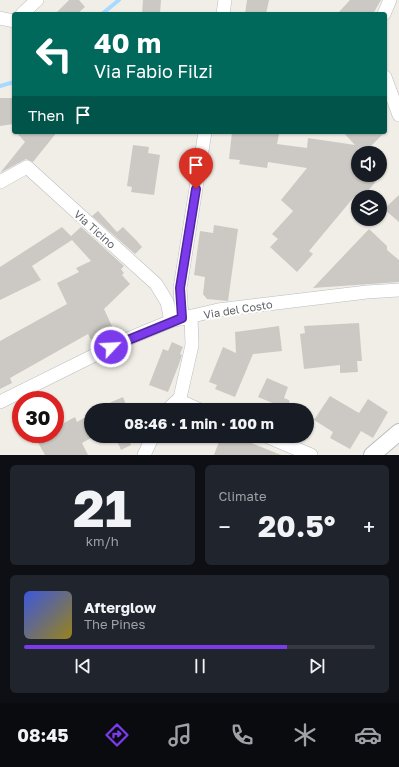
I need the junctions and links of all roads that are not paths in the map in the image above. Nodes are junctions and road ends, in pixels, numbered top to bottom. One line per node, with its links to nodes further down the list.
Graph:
1 (37, 0): 4 (street)
2 (226, 0): 5 (street)
3 (390, 0): 6 (street)
4 (24, 12)
5 (223, 12)
6 (385, 12)
7 (0, 18): 8 (street)
8 (12, 21)
9 (387, 83): 10 (street)
10 (399, 115)
11 (205, 134): 14 (street)
12 (0, 182): 14 (street, Via Ticino)
13 (399, 290): 14 (street, Via del Costo)
14 (181, 319): 15 (street); 16 (street, Via del Costo)
15 (180, 398): 17 (street); 18 (street)
16 (0, 402)
17 (175, 403)
18 (184, 403)
19 (399, 432): 25 (street)
20 (150, 443): 23 (street)
21 (274, 443): 22 (street)
22 (282, 450): 24 (street)
23 (144, 455)
24 (311, 455)
25 (372, 455)

